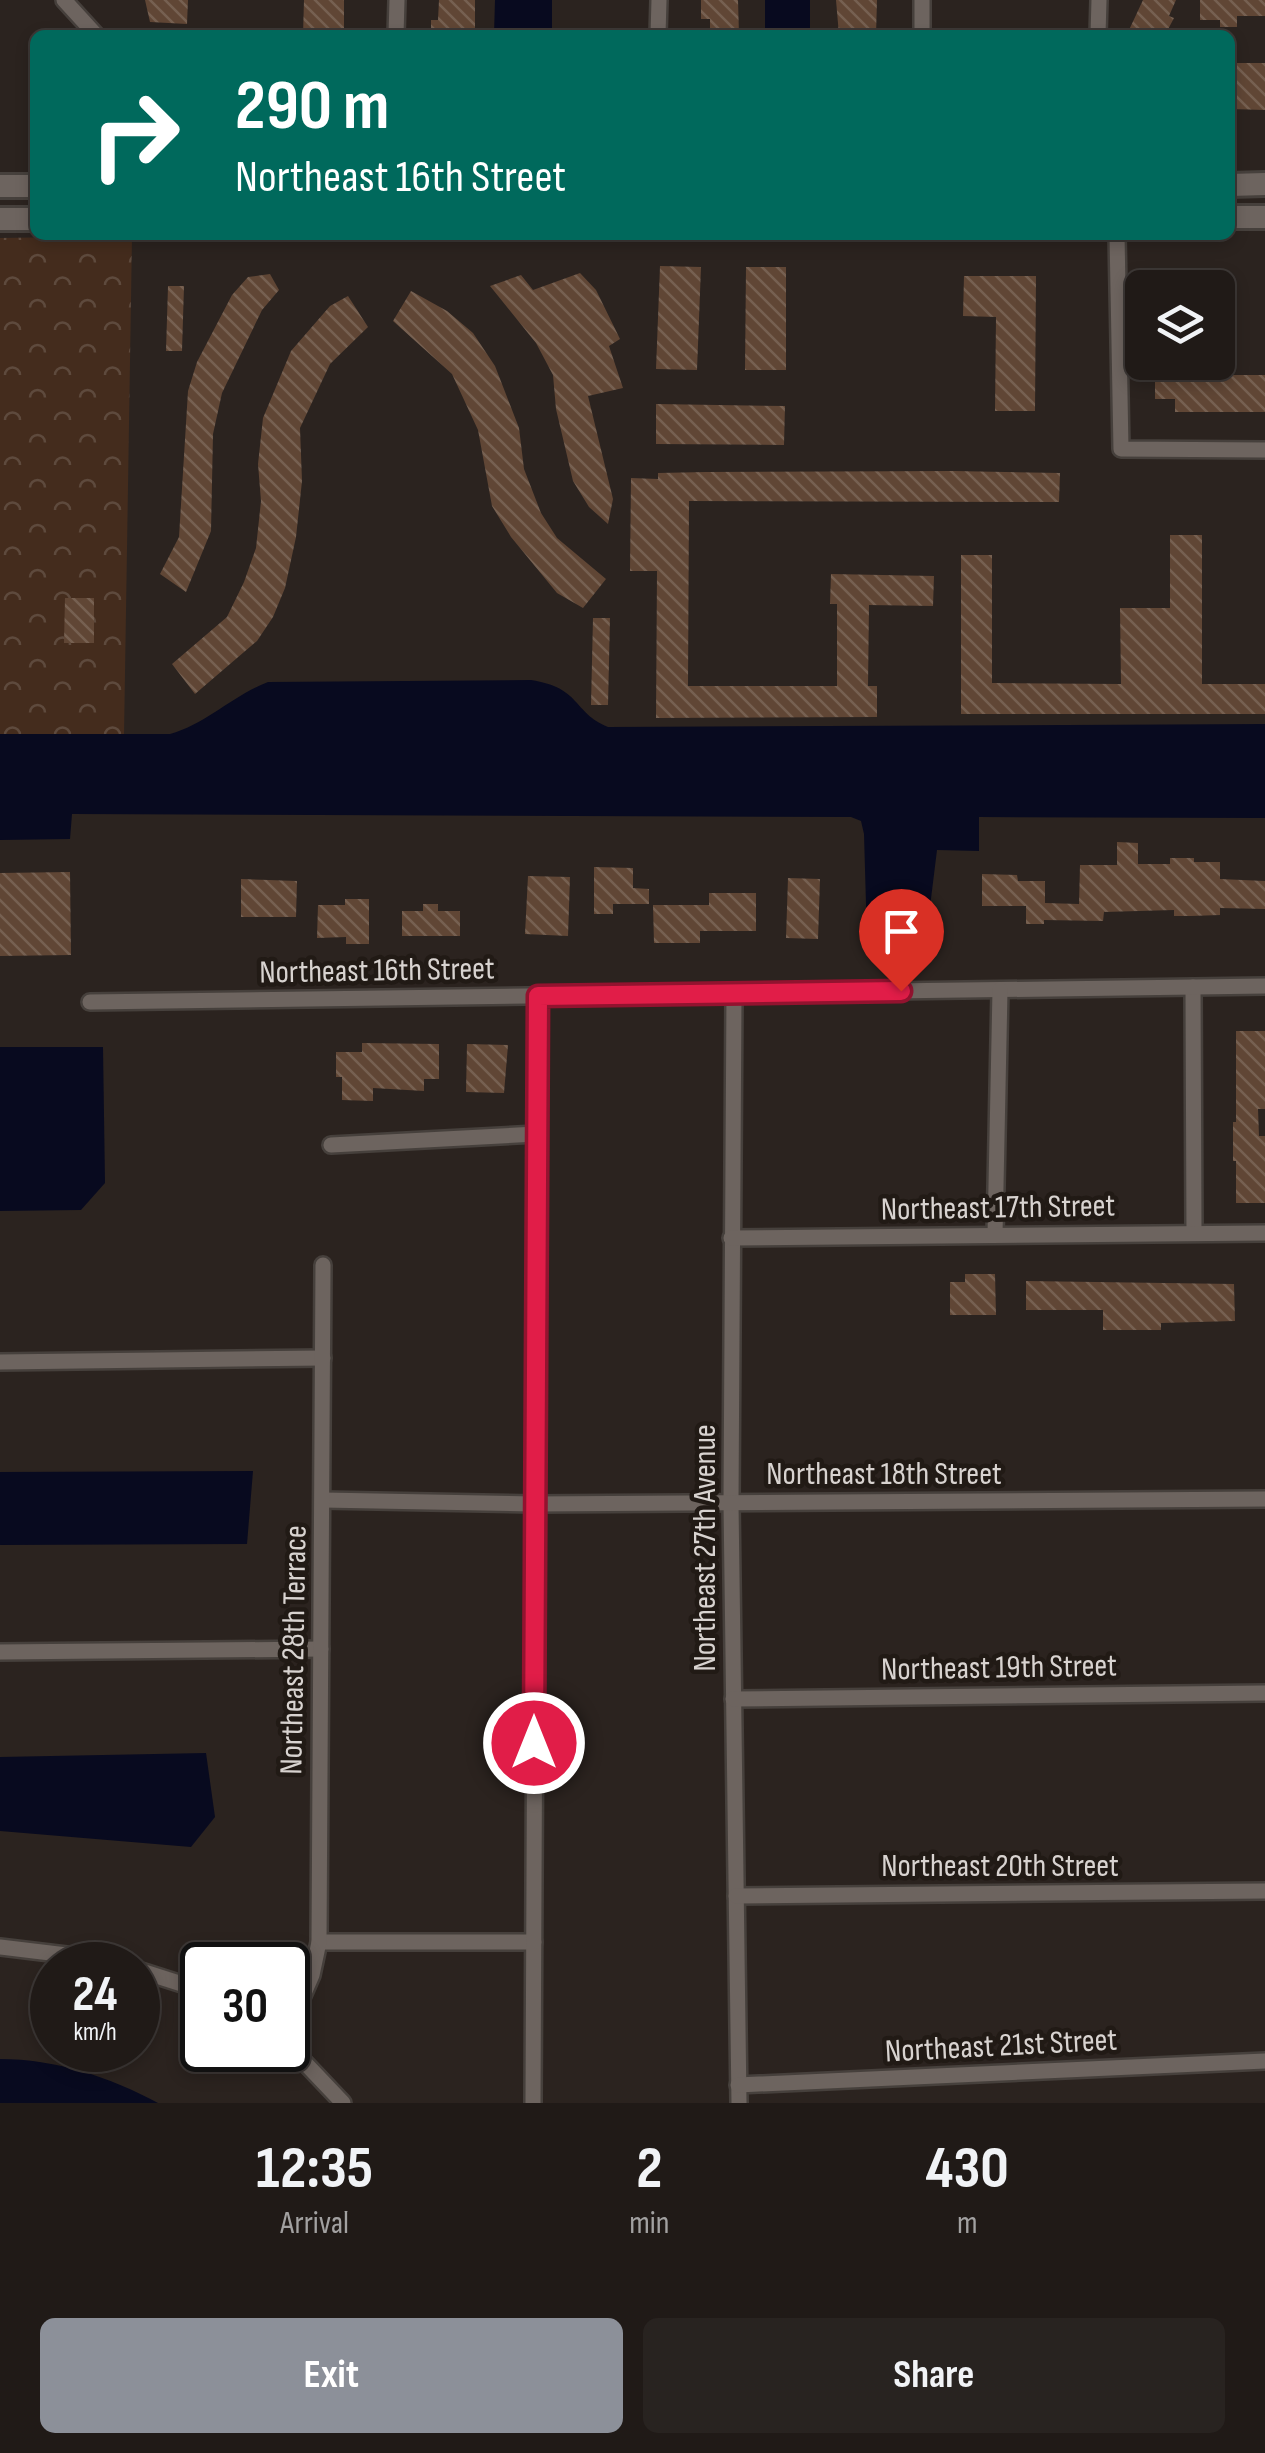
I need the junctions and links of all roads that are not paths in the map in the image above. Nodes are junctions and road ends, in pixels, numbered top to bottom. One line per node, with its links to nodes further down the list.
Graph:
1 (64, 0): 6 (street)
2 (396, 0): 7 (street)
3 (658, 0): 8 (street)
4 (922, 0): 9 (street)
5 (1099, 0): 10 (street)
6 (91, 30)
7 (396, 30)
8 (658, 30)
9 (922, 30)
10 (1098, 30)
11 (1235, 184): 12 (main road)
12 (1265, 184)
13 (0, 186): 14 (main road)
14 (30, 186)
15 (1235, 217): 16 (main road)
16 (1265, 217)
17 (30, 219): 18 (main road)
18 (0, 220)
19 (1117, 240): 20 (street)
20 (1265, 450)
21 (1265, 986): 22 (street, Northeast 16th Street)
22 (1193, 987): 23 (street, Northeast 16th Street); 29 (street)
23 (1000, 990): 24 (street, Northeast 16th Street); 31 (street)
24 (734, 993): 25 (street, Northeast 16th Street); 32 (street, Northeast 27th Avenue)
25 (538, 996): 26 (street, Northeast 16th Street); 27 (street)
26 (90, 1002)
27 (536, 1134): 28 (street); 39 (street)
28 (331, 1145)
29 (1194, 1233): 30 (street, Northeast 17th Street); 31 (street, Northeast 17th Street)
30 (1265, 1233)
31 (995, 1235): 32 (street, Northeast 17th Street)
32 (731, 1238): 38 (street, Northeast 27th Avenue)
33 (324, 1265): 34 (street, Northeast 28th Terrace)
34 (323, 1358): 35 (street); 37 (street, Northeast 28th Terrace)
35 (0, 1362)
36 (1265, 1499): 38 (street, Northeast 18th Street)
37 (323, 1500): 39 (street, Northeast 18th Street); 40 (street, Northeast 28th Terrace)
38 (731, 1503): 39 (street, Northeast 18th Street); 43 (street, Northeast 27th Avenue)
39 (533, 1504): 47 (street)
40 (321, 1649): 41 (street); 46 (street, Northeast 28th Terrace)
41 (0, 1652)
42 (1265, 1692): 43 (street, Northeast 19th Street)
43 (733, 1699): 45 (street, Northeast 27th Avenue)
44 (1265, 1891): 45 (street, Northeast 20th Street)
45 (736, 1896): 53 (street, Northeast 27th Avenue)
46 (319, 1942): 47 (street); 50 (street, Northeast 28th Terrace)
47 (534, 1942): 55 (street)
48 (0, 1947): 49 (street)
49 (30, 1951)
50 (310, 1980)
51 (1265, 2062): 53 (street, Northeast 21st Street)
52 (310, 2069): 54 (street)
53 (738, 2085): 56 (street, Northeast 27th Avenue)
54 (343, 2103)
55 (533, 2103)
56 (738, 2103)

